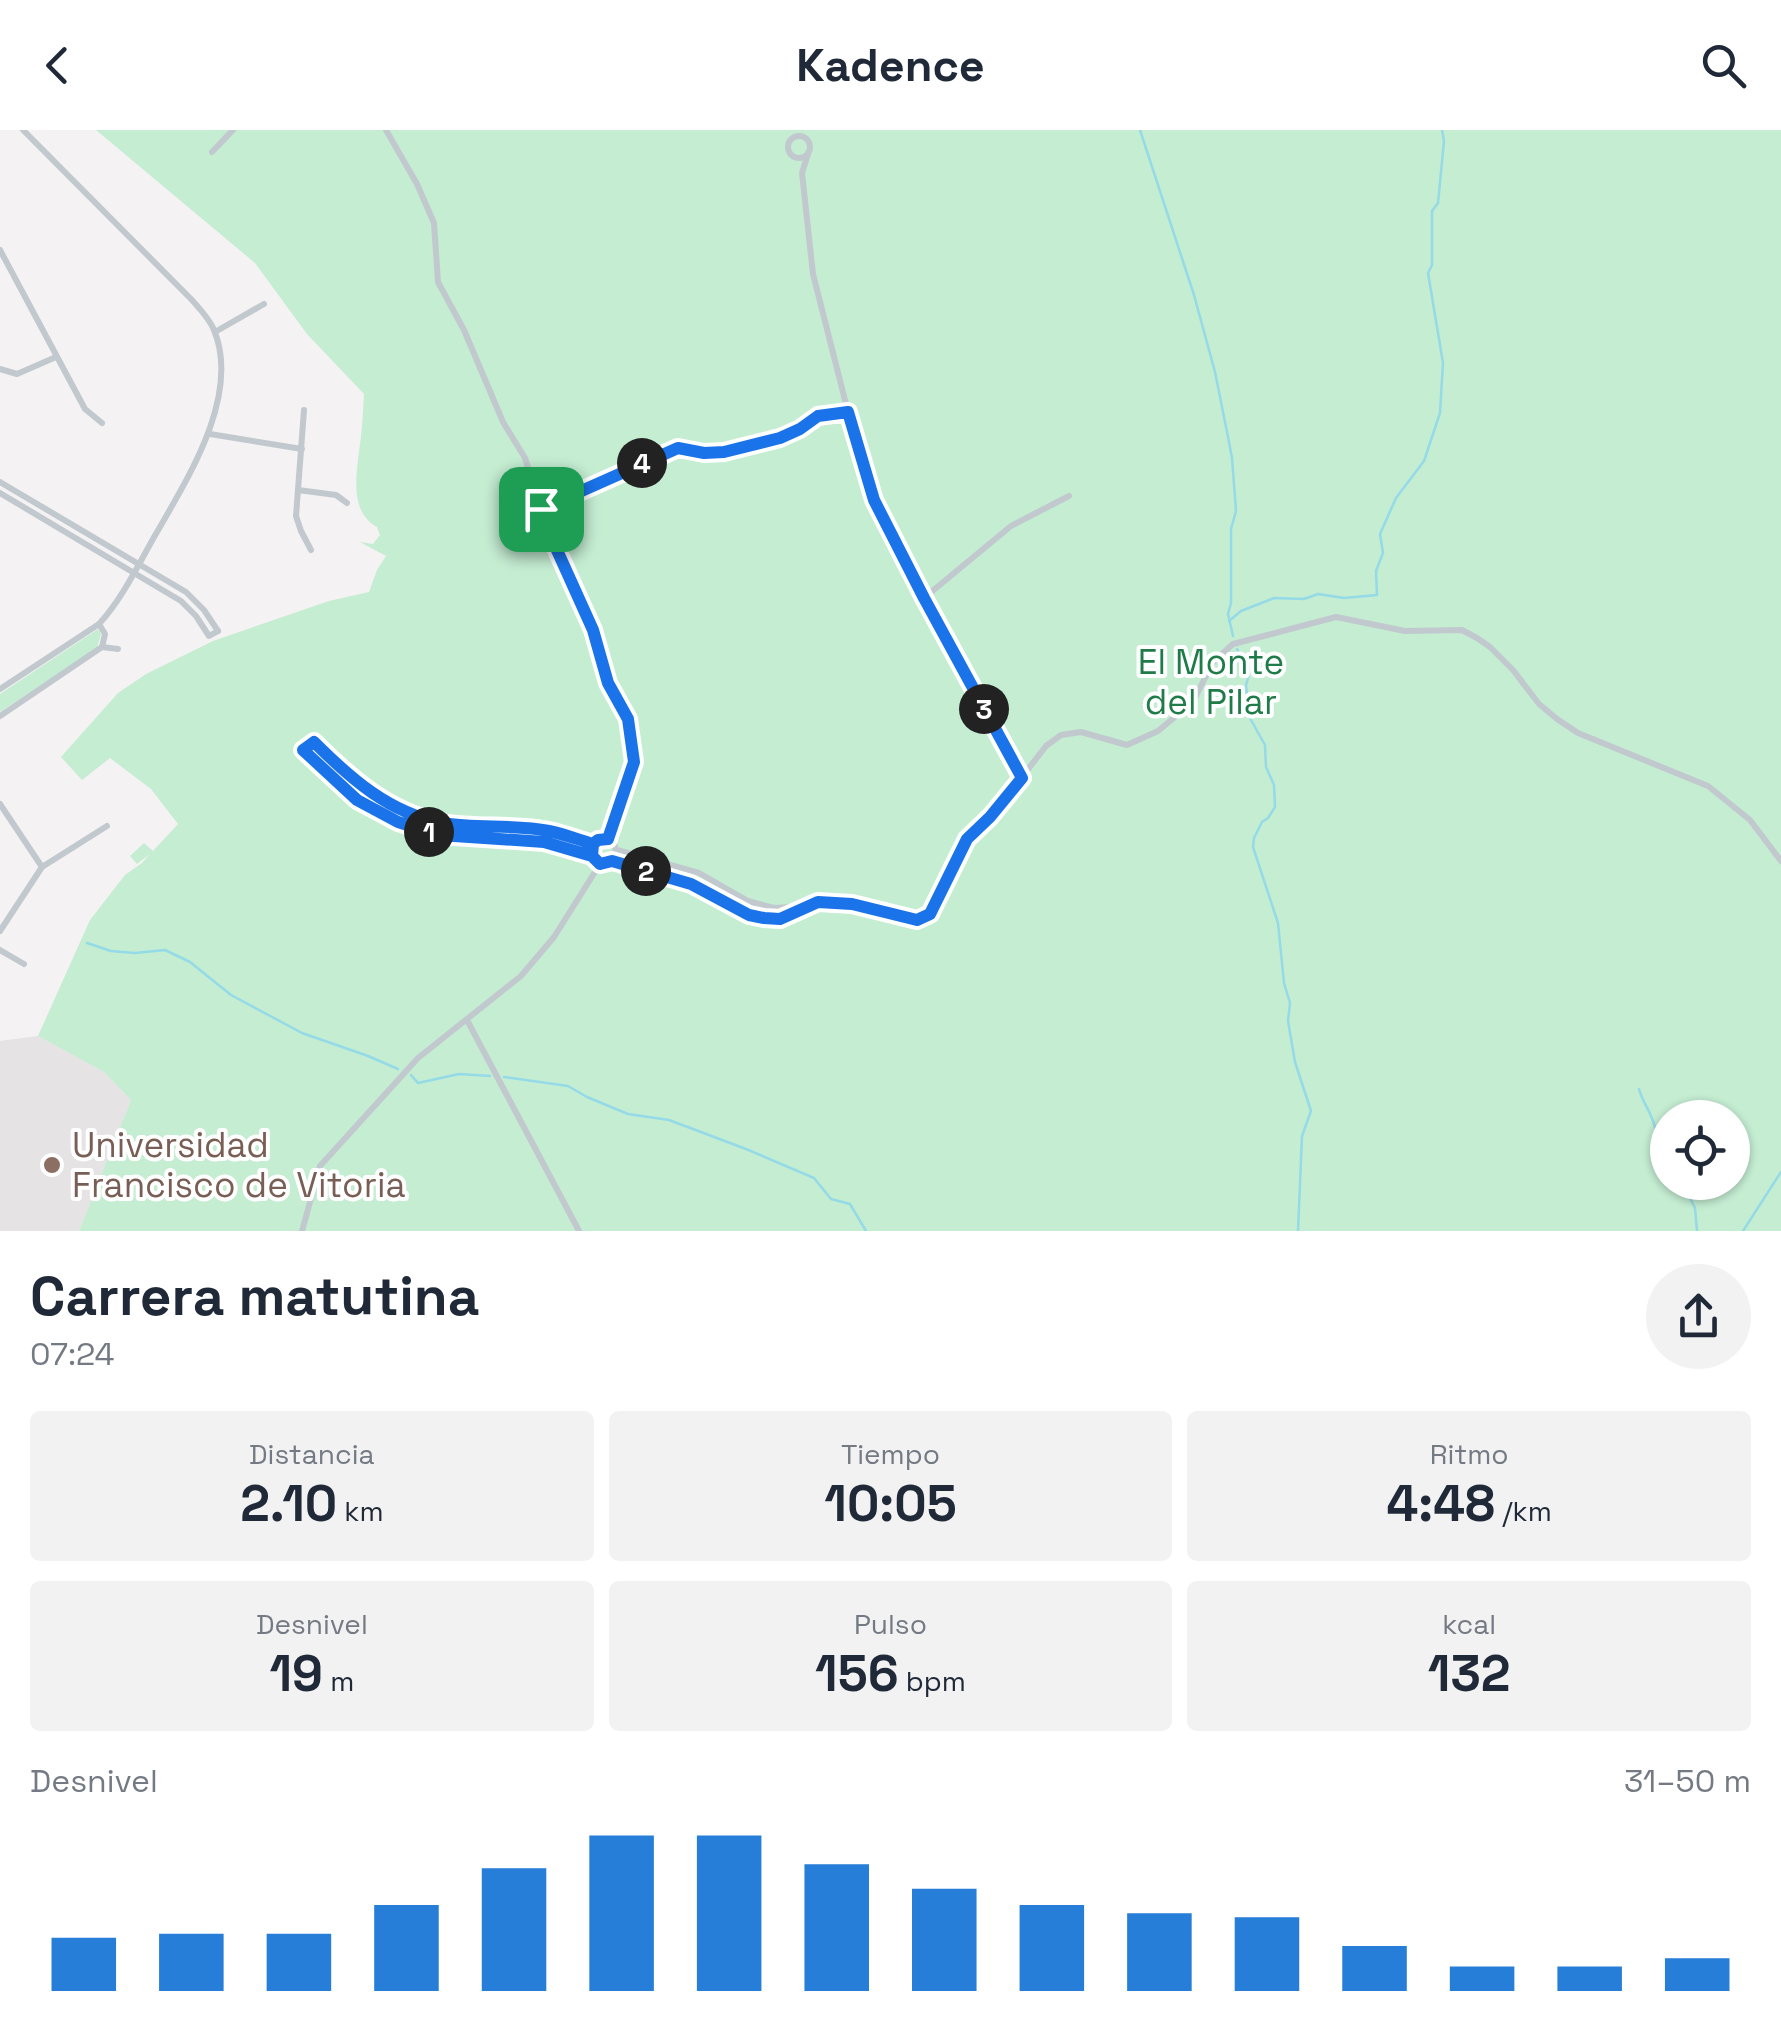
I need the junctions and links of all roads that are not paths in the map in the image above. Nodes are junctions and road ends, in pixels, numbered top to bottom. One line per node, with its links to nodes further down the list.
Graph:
1 (23, 130): 12 (street)
2 (233, 130): 6 (street)
3 (386, 130): 25 (street)
4 (801, 133): 5 (street); 5 (street); 7 (street)
5 (791, 140): 8 (street)
6 (212, 152)
7 (808, 154): 8 (street); 9 (street)
8 (792, 155): 9 (street)
9 (802, 173): 16 (street)
10 (0, 250): 13 (street)
11 (264, 304): 12 (street)
12 (215, 332): 18 (street)
13 (56, 356): 14 (street); 17 (street)
14 (0, 369)
15 (304, 410): 19 (street)
16 (848, 412): 25 (street); 29 (street)
17 (102, 423)
18 (210, 434): 19 (street); 27 (street)
19 (302, 449): 21 (street)
20 (0, 482): 27 (street)
21 (298, 490): 24 (street); 26 (street)
22 (0, 494): 28 (street)
23 (1069, 496): 29 (street)
24 (347, 503)
25 (541, 509): 38 (street)
26 (311, 550)
27 (138, 564): 28 (street); 28 (street)
28 (134, 572): 30 (street)
29 (924, 598): 35 (street)
30 (99, 624): 31 (street); 33 (street)
31 (102, 648): 32 (street); 34 (street)
32 (118, 649)
33 (0, 689)
34 (0, 716)
35 (1022, 778): 42 (street); 46 (street)
36 (0, 804): 45 (street)
37 (106, 826): 45 (street)
38 (608, 839): 39 (street); 40 (street)
39 (593, 844): 41 (street); 41 (street)
40 (616, 850): 43 (street); 46 (street)
41 (592, 856): 44 (street)
42 (1781, 860)
43 (612, 861): 44 (street); 46 (street)
44 (600, 864): 50 (street)
45 (42, 868): 47 (street)
46 (806, 906)
47 (0, 931)
48 (0, 950): 49 (street)
49 (24, 964)
50 (467, 1020): 51 (street); 52 (street)
51 (302, 1231)
52 (578, 1231)

